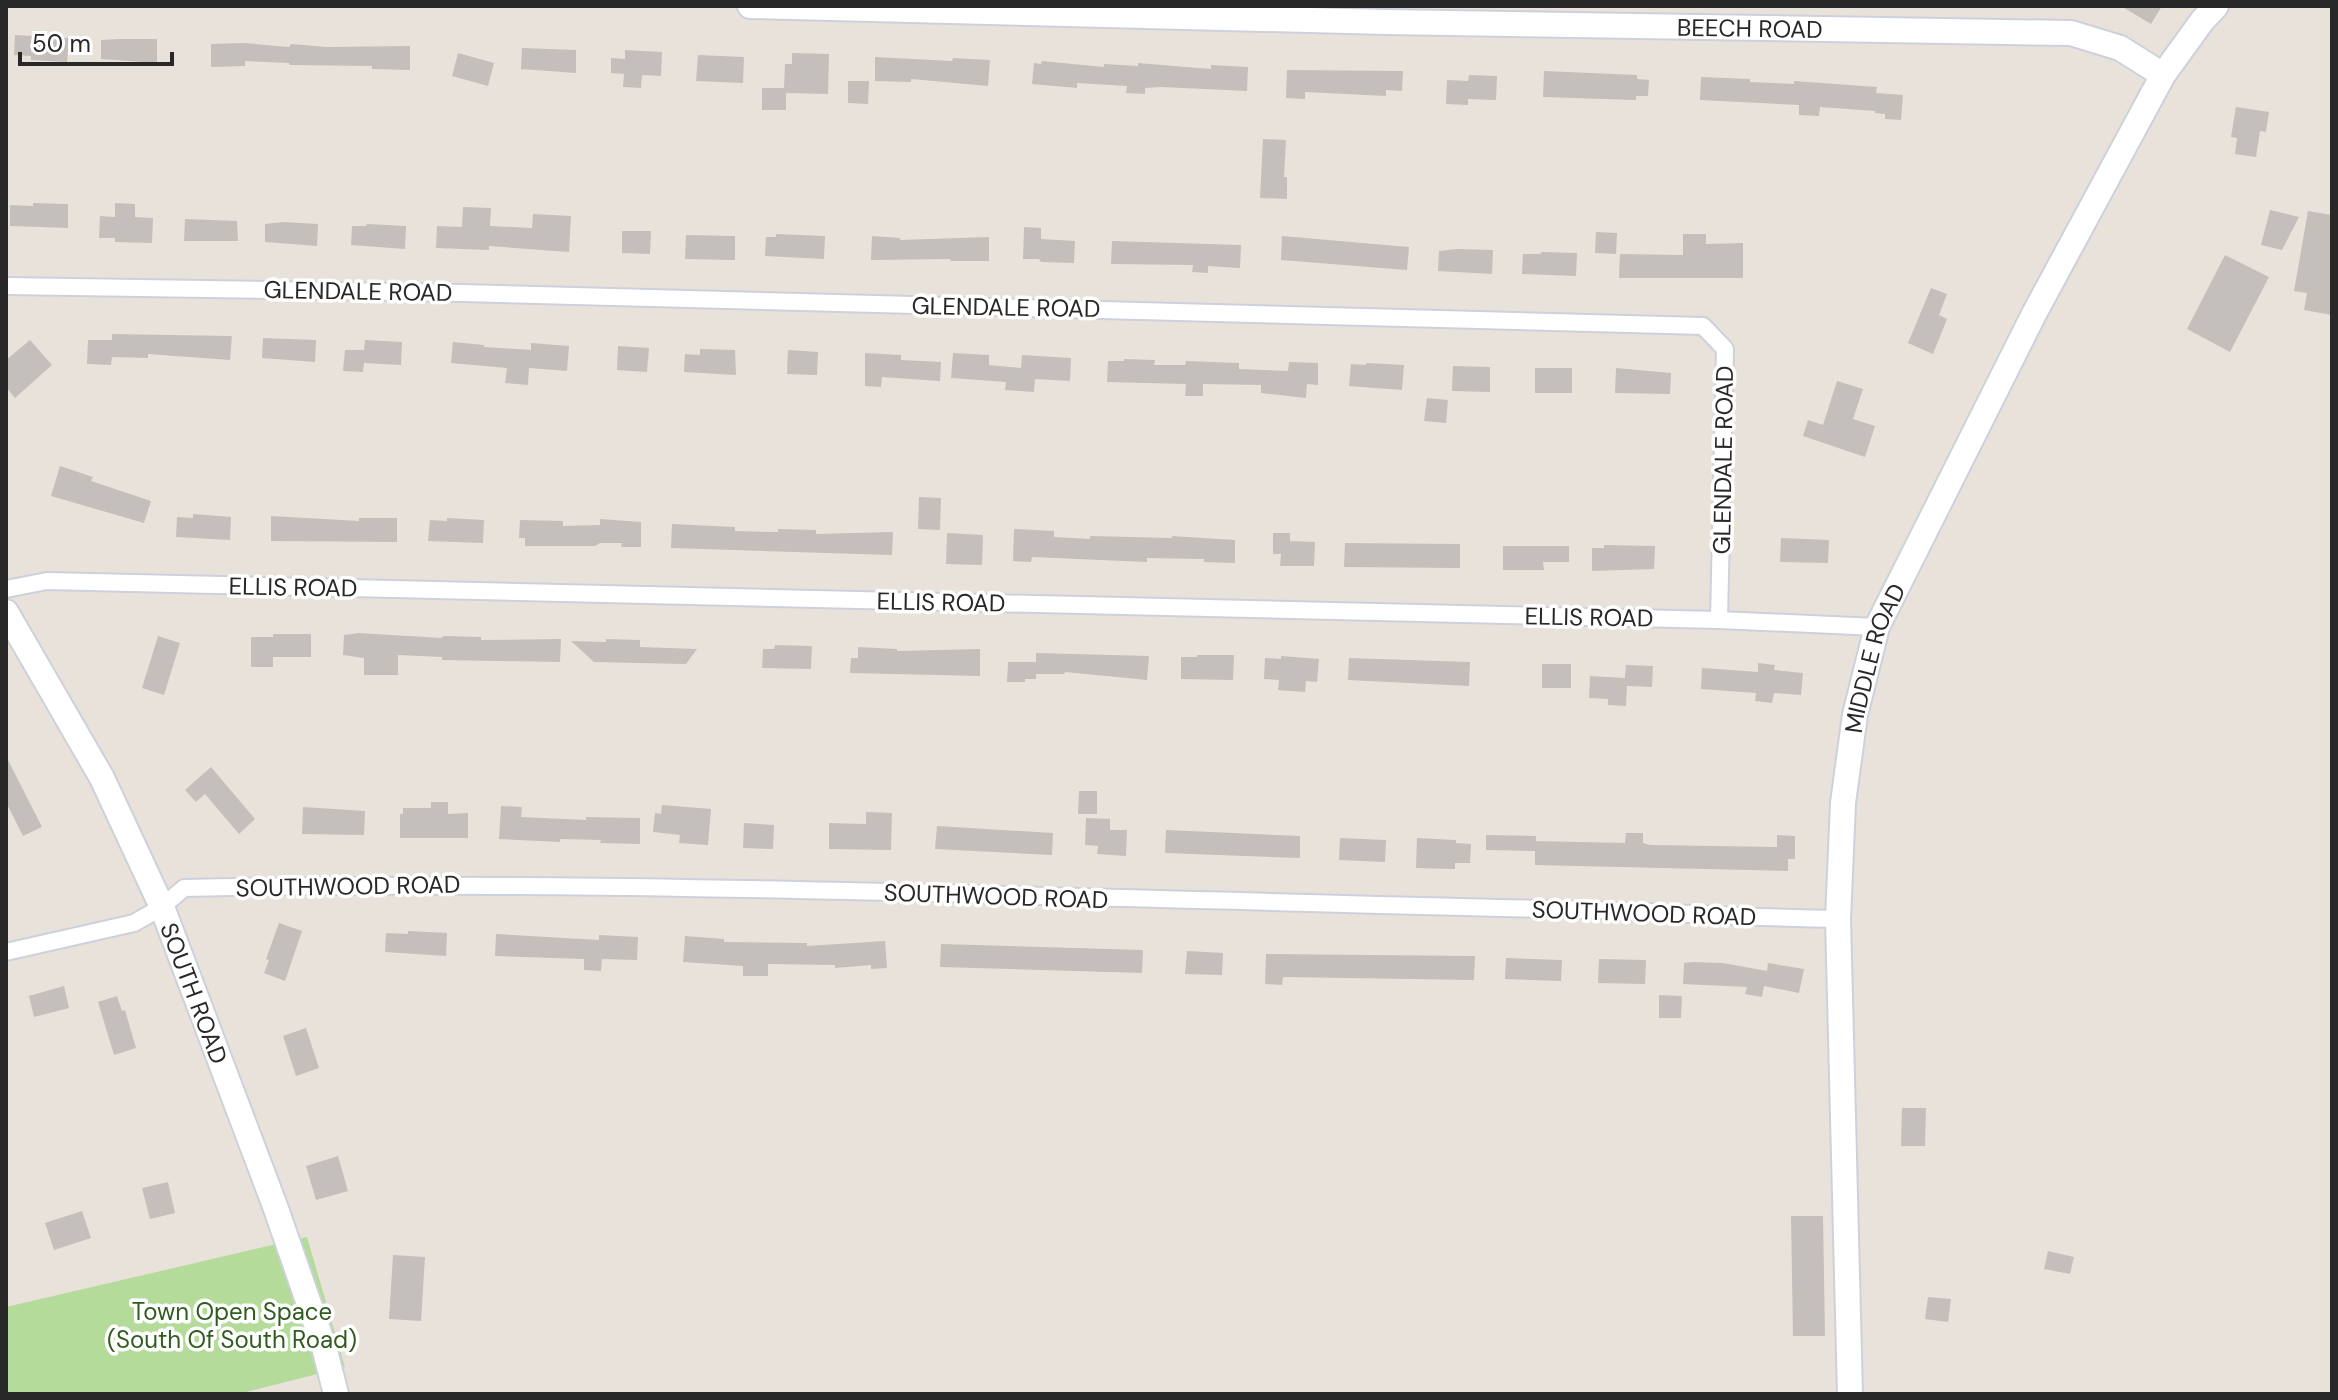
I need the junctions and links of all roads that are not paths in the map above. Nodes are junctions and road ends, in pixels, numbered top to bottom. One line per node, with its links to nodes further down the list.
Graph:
1 (750, 6): 3 (street, BEECH ROAD)
2 (2216, 6): 3 (street, MIDDLE ROAD)
3 (2163, 75): 8 (street, MIDDLE ROAD)
4 (6, 286): 7 (street, GLENDALE ROAD)
5 (6, 589): 7 (street, ELLIS ROAD)
6 (6, 612): 9 (street, SOUTH ROAD)
7 (1719, 620): 8 (street, ELLIS ROAD)
8 (1877, 627): 10 (street, MIDDLE ROAD)
9 (162, 907): 10 (street, SOUTHWOOD ROAD); 11 (street, SOUTHWOOD ROAD); 12 (street, SOUTH ROAD)
10 (1838, 919): 13 (street, MIDDLE ROAD)
11 (6, 952)
12 (336, 1394)
13 (1850, 1394)

